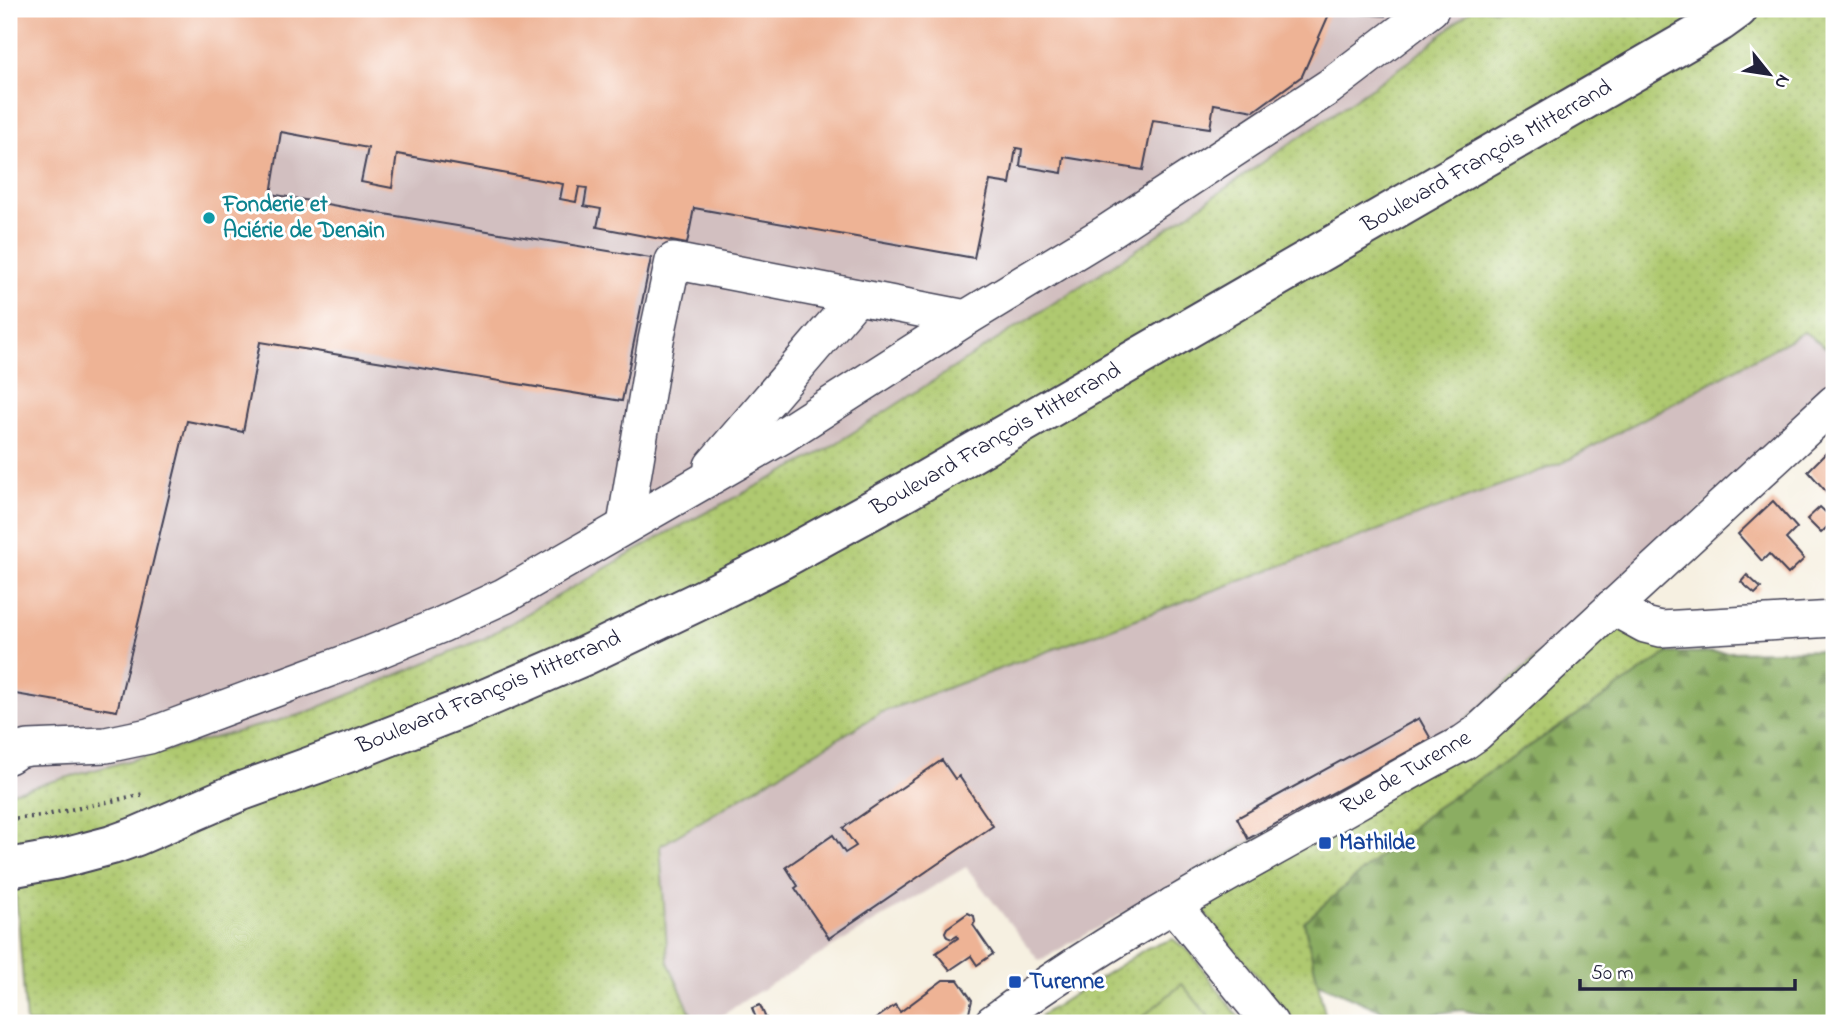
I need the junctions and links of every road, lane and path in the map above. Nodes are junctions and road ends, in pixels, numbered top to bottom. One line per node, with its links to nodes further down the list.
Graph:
1 (1431, 9): 4 (street)
2 (1737, 13): 11 (main road, Boulevard François Mitterrand)
3 (857, 297): 4 (street); 6 (street); 7 (street)
4 (966, 318): 6 (street)
5 (1834, 403): 8 (street, Rue de Turenne)
6 (696, 485): 7 (street)
7 (625, 525): 10 (street)
8 (1612, 607): 9 (street); 16 (street, Rue de Turenne)
9 (1834, 619)
10 (9, 756)
11 (239, 792): 14 (main road, Boulevard François Mitterrand); 15 (main road, Boulevard François Mitterrand)
12 (148, 793): 13 (path)
13 (9, 819)
14 (9, 841)
15 (9, 867)
16 (1173, 905): 17 (street, Rue de Turenne); 18 (street)
17 (992, 1023)
18 (1270, 1023)

